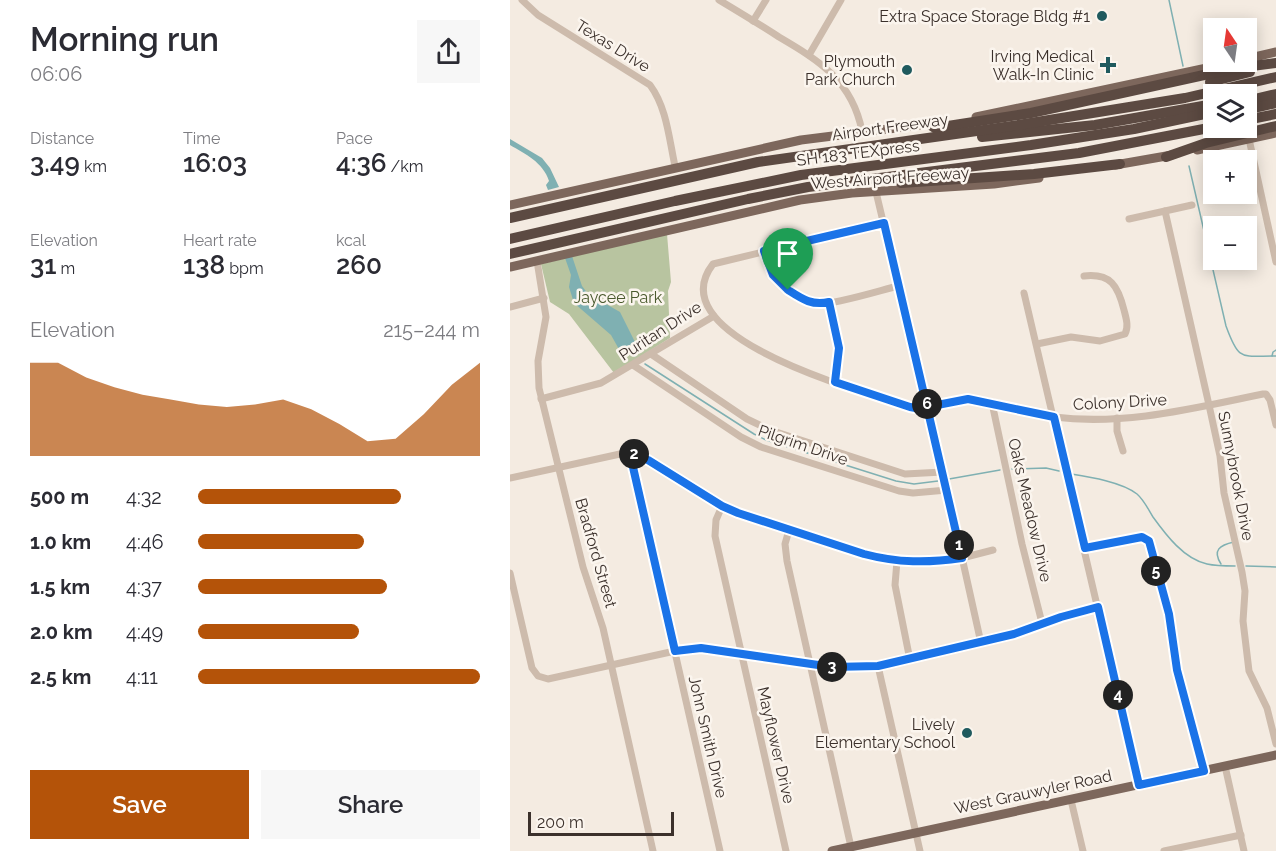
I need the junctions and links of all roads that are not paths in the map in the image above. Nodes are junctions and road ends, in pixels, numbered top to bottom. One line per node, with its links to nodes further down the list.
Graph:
1 (522, 0): 32 (street, Texas Drive)
2 (719, 0): 5 (street)
3 (766, 0): 5 (street)
4 (841, 0): 7 (street)
5 (753, 21): 7 (street)
6 (1276, 52): 8 (main road)
7 (809, 55): 26 (street)
8 (1257, 56)
9 (1257, 64): 10 (highway)
10 (1276, 64): 20 (highway)
11 (1205, 72): 23 (highway)
12 (1276, 77): 20 (highway, Airport Freeway)
13 (1276, 97): 14 (highway); 15 (highway)
14 (1257, 100)
15 (1257, 105)
16 (1203, 110): 28 (highway)
17 (1203, 110): 42 (highway, SH 183 TEXpress)
18 (1203, 111): 43 (highway, SH 183 TEXpress)
19 (1276, 114): 21 (highway)
20 (1067, 117): 28 (highway, Airport Freeway)
21 (1257, 118)
22 (1203, 120): 33 (highway)
23 (928, 124): 26 (main road)
24 (1276, 126): 30 (highway)
25 (1203, 129): 33 (highway)
26 (862, 131): 32 (main road)
27 (1276, 133): 29 (main road, West Airport Freeway)
28 (927, 138): 39 (highway, Airport Freeway)
29 (1249, 139): 30 (main road, West Airport Freeway); 47 (street)
30 (1167, 157): 31 (main road, West Airport Freeway)
31 (1120, 164): 34 (highway); 35 (main road, West Airport Freeway)
32 (675, 166): 36 (main road)
33 (967, 168): 34 (highway)
34 (877, 179): 45 (highway)
35 (876, 192): 41 (street); 46 (main road, West Airport Freeway)
36 (510, 205)
37 (1192, 206): 38 (street)
38 (1165, 211): 40 (street); 62 (street, Sunnybrook Drive)
39 (510, 218)
40 (1129, 219)
41 (884, 223): 44 (street, Puritan Drive); 50 (street)
42 (510, 233)
43 (510, 239)
44 (764, 251): 53 (street); 55 (street, Puritan Drive)
45 (510, 254)
46 (537, 261): 48 (main road, West Airport Freeway); 52 (street, Bradford Street)
47 (1276, 262)
48 (510, 267)
49 (1084, 276): 56 (street)
50 (898, 286): 53 (street); 63 (street)
51 (1024, 293): 56 (street)
52 (544, 298): 54 (street); 60 (street, Bradford Street)
53 (829, 302): 59 (street)
54 (510, 307)
55 (714, 316): 57 (street, Puritan Drive); 59 (street, Colony Drive)
56 (1036, 344): 64 (street)
57 (651, 354): 58 (street, Puritan Drive); 70 (street, Pilgrim Drive)
58 (633, 365): 60 (street, Puritan Drive); 72 (street, Pilgrim Drive)
59 (835, 382): 63 (street, Colony Drive)
60 (542, 399): 69 (street, Bradford Street)
61 (992, 403): 63 (street, Colony Drive); 64 (street, Colony Drive); 82 (street, Oaks Meadow Drive)
62 (1209, 405): 65 (street, Colony Drive); 66 (street, Colony Drive); 90 (street, Sunnybrook Drive)
63 (927, 407): 70 (street)
64 (1054, 417): 65 (street, Colony Drive); 75 (street)
65 (1117, 418): 67 (street)
66 (1276, 425)
67 (1123, 451)
68 (630, 454): 69 (street); 73 (street); 84 (street, John Smith Drive)
69 (558, 467): 71 (street); 88 (street, Bradford Street)
70 (943, 472): 72 (street)
71 (510, 478)
72 (947, 489): 77 (street)
73 (722, 506): 74 (street); 85 (street, Mayflower Drive)
74 (789, 530): 78 (street); 87 (street)
75 (1085, 548): 81 (street); 93 (street)
76 (993, 550): 77 (street)
77 (962, 558): 78 (street); 83 (street)
78 (897, 561): 86 (street)
79 (510, 573): 80 (street)
80 (511, 583): 88 (street)
81 (1098, 607): 82 (street); 94 (street)
82 (1042, 623): 83 (street)
83 (981, 643): 86 (street)
84 (675, 651): 85 (street); 88 (street); 100 (street, John Smith Drive)
85 (742, 653): 87 (street); 101 (street, Mayflower Drive)
86 (910, 660): 89 (street)
87 (810, 663): 89 (street); 98 (street)
88 (612, 665): 99 (street, Bradford Street)
89 (878, 666): 96 (street)
90 (1276, 744)
91 (1276, 755): 92 (main road, West Grauwyler Road)
92 (1225, 766): 93 (main road, West Grauwyler Road); 97 (street)
93 (1204, 771): 94 (main road, West Grauwyler Road)
94 (1139, 785): 95 (main road, West Grauwyler Road)
95 (1071, 800): 96 (main road, West Grauwyler Road); 104 (street)
96 (916, 833): 98 (main road, West Grauwyler Road); 103 (street)
97 (1241, 835): 105 (street); 106 (street)
98 (851, 847): 102 (main road, West Grauwyler Road)
99 (653, 851)
100 (720, 851)
101 (786, 851)
102 (832, 851)
103 (920, 851)
104 (1083, 851)
105 (1164, 851)
106 (1244, 851)

